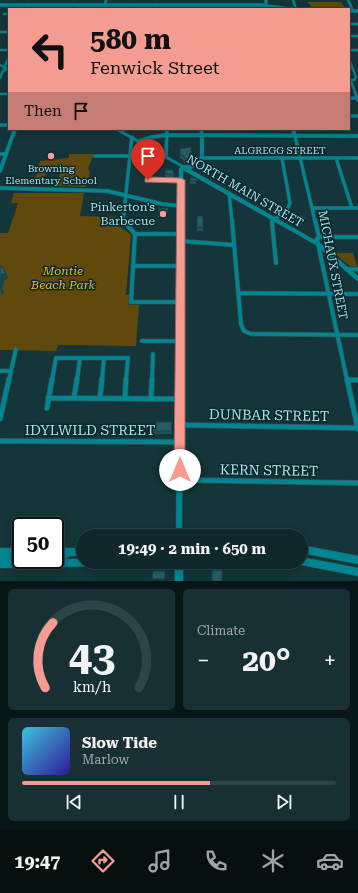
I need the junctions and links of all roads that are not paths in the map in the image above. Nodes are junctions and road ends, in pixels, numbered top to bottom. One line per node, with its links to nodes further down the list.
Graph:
1 (106, 0): 10 (street)
2 (152, 0): 12 (street)
3 (194, 0): 15 (street)
4 (266, 0): 16 (street)
5 (348, 0): 24 (street)
6 (0, 5): 7 (street)
7 (29, 5): 8 (street); 17 (street)
8 (52, 5): 9 (street); 18 (street)
9 (80, 5): 10 (street); 19 (street)
10 (105, 5): 11 (street); 20 (street)
11 (131, 5): 12 (street); 21 (street)
12 (152, 5): 13 (street)
13 (157, 5): 14 (street); 22 (street)
14 (182, 5): 15 (street)
15 (194, 5): 16 (street)
16 (266, 7): 23 (street)
17 (28, 8)
18 (50, 8)
19 (78, 8)
20 (104, 8)
21 (130, 8)
22 (156, 8)
23 (278, 8)
24 (353, 11): 25 (street)
25 (358, 11)
26 (4, 14): 27 (street)
27 (8, 14)
28 (8, 60): 31 (street)
29 (350, 62): 33 (street)
30 (0, 65): 31 (main road)
31 (5, 70): 32 (street)
32 (0, 78)
33 (350, 80): 34 (street); 35 (street)
34 (358, 80)
35 (358, 98)
36 (15, 130): 48 (street)
37 (118, 130): 45 (main road, NORTH MAIN STREET)
38 (167, 130): 41 (street)
39 (201, 130): 42 (street)
40 (293, 130): 43 (street, MICHAUX STREET)
41 (167, 135): 42 (street); 46 (street); 51 (street)
42 (202, 135): 43 (street); 52 (street)
43 (295, 136): 44 (street); 54 (street, MICHAUX STREET)
44 (358, 136)
45 (132, 137): 46 (main road, NORTH MAIN STREET); 50 (street)
46 (140, 141): 51 (main road, NORTH MAIN STREET)
47 (0, 154): 48 (street)
48 (6, 154): 58 (street)
49 (95, 156): 50 (street)
50 (130, 156): 63 (street)
51 (166, 156): 57 (main road, NORTH MAIN STREET)
52 (202, 158): 53 (street, ALGREGG STREET); 57 (street)
53 (282, 158): 54 (street, ALGREGG STREET); 68 (street)
54 (300, 158): 55 (street, ALGREGG STREET); 65 (street, MICHAUX STREET)
55 (336, 158): 56 (street, ALGREGG STREET); 66 (street)
56 (358, 158)
57 (184, 167): 60 (main road); 62 (main road, NORTH MAIN STREET)
58 (0, 171)
59 (148, 180): 60 (street)
60 (181, 180): 64 (main road)
61 (0, 188): 63 (street)
62 (229, 193): 68 (main road, NORTH MAIN STREET); 75 (street)
63 (126, 195): 64 (street); 69 (street)
64 (180, 206): 70 (main road)
65 (312, 208): 66 (street); 71 (street, MICHAUX STREET)
66 (352, 208): 67 (street)
67 (358, 208)
68 (276, 219): 74 (main road, NORTH MAIN STREET); 76 (street)
69 (134, 234): 70 (street); 77 (street)
70 (180, 234): 73 (main road)
71 (319, 237): 72 (street); 74 (street, MICHAUX STREET)
72 (358, 237)
73 (180, 241): 75 (street); 78 (main road)
74 (318, 244): 79 (main road, NORTH MAIN STREET); 83 (street, MICHAUX STREET)
75 (234, 245): 82 (street)
76 (276, 264)
77 (132, 266): 78 (street); 85 (street)
78 (180, 266): 85 (main road)
79 (347, 269): 80 (street); 81 (main road, NORTH MAIN STREET)
80 (358, 269)
81 (358, 279)
82 (238, 293): 83 (street); 86 (street)
83 (328, 294): 84 (street); 86 (street, MICHAUX STREET)
84 (358, 294)
85 (180, 302): 89 (main road)
86 (337, 334): 87 (street); 96 (street, MICHAUX STREET)
87 (358, 335)
88 (142, 341): 89 (street)
89 (180, 341): 103 (main road)
90 (16, 349): 95 (street)
91 (153, 354): 102 (street)
92 (80, 358): 93 (street); 98 (street); 99 (street)
93 (104, 358): 100 (street); 101 (street)
94 (0, 371): 95 (street)
95 (11, 371): 105 (street)
96 (347, 380): 97 (street); 107 (street, MICHAUX STREET)
97 (358, 380)
98 (48, 398): 99 (street); 104 (street)
99 (74, 398): 100 (street)
100 (100, 398): 101 (street)
101 (125, 399): 102 (street)
102 (151, 399): 103 (street)
103 (180, 399): 106 (main road)
104 (47, 408)
105 (0, 418)
106 (180, 425): 107 (street, DUNBAR STREET); 109 (main road)
107 (358, 428)
108 (0, 441): 109 (street, IDYLWILD STREET)
109 (180, 442): 110 (main road)
110 (180, 480): 111 (street, KERN STREET); 112 (main road)
111 (358, 483)
112 (179, 529)
113 (308, 550): 121 (main road)
114 (0, 552): 115 (main road)
115 (12, 552)
116 (64, 552): 117 (main road)
117 (73, 552): 118 (main road)
118 (64, 554)
119 (0, 559): 120 (main road)
120 (12, 559)
121 (358, 560)
122 (64, 562): 123 (main road)
123 (76, 562)
124 (12, 563): 126 (main road)
125 (308, 563): 128 (main road)
126 (0, 564)
127 (179, 569): 129 (main road)
128 (358, 572)
129 (179, 581)

